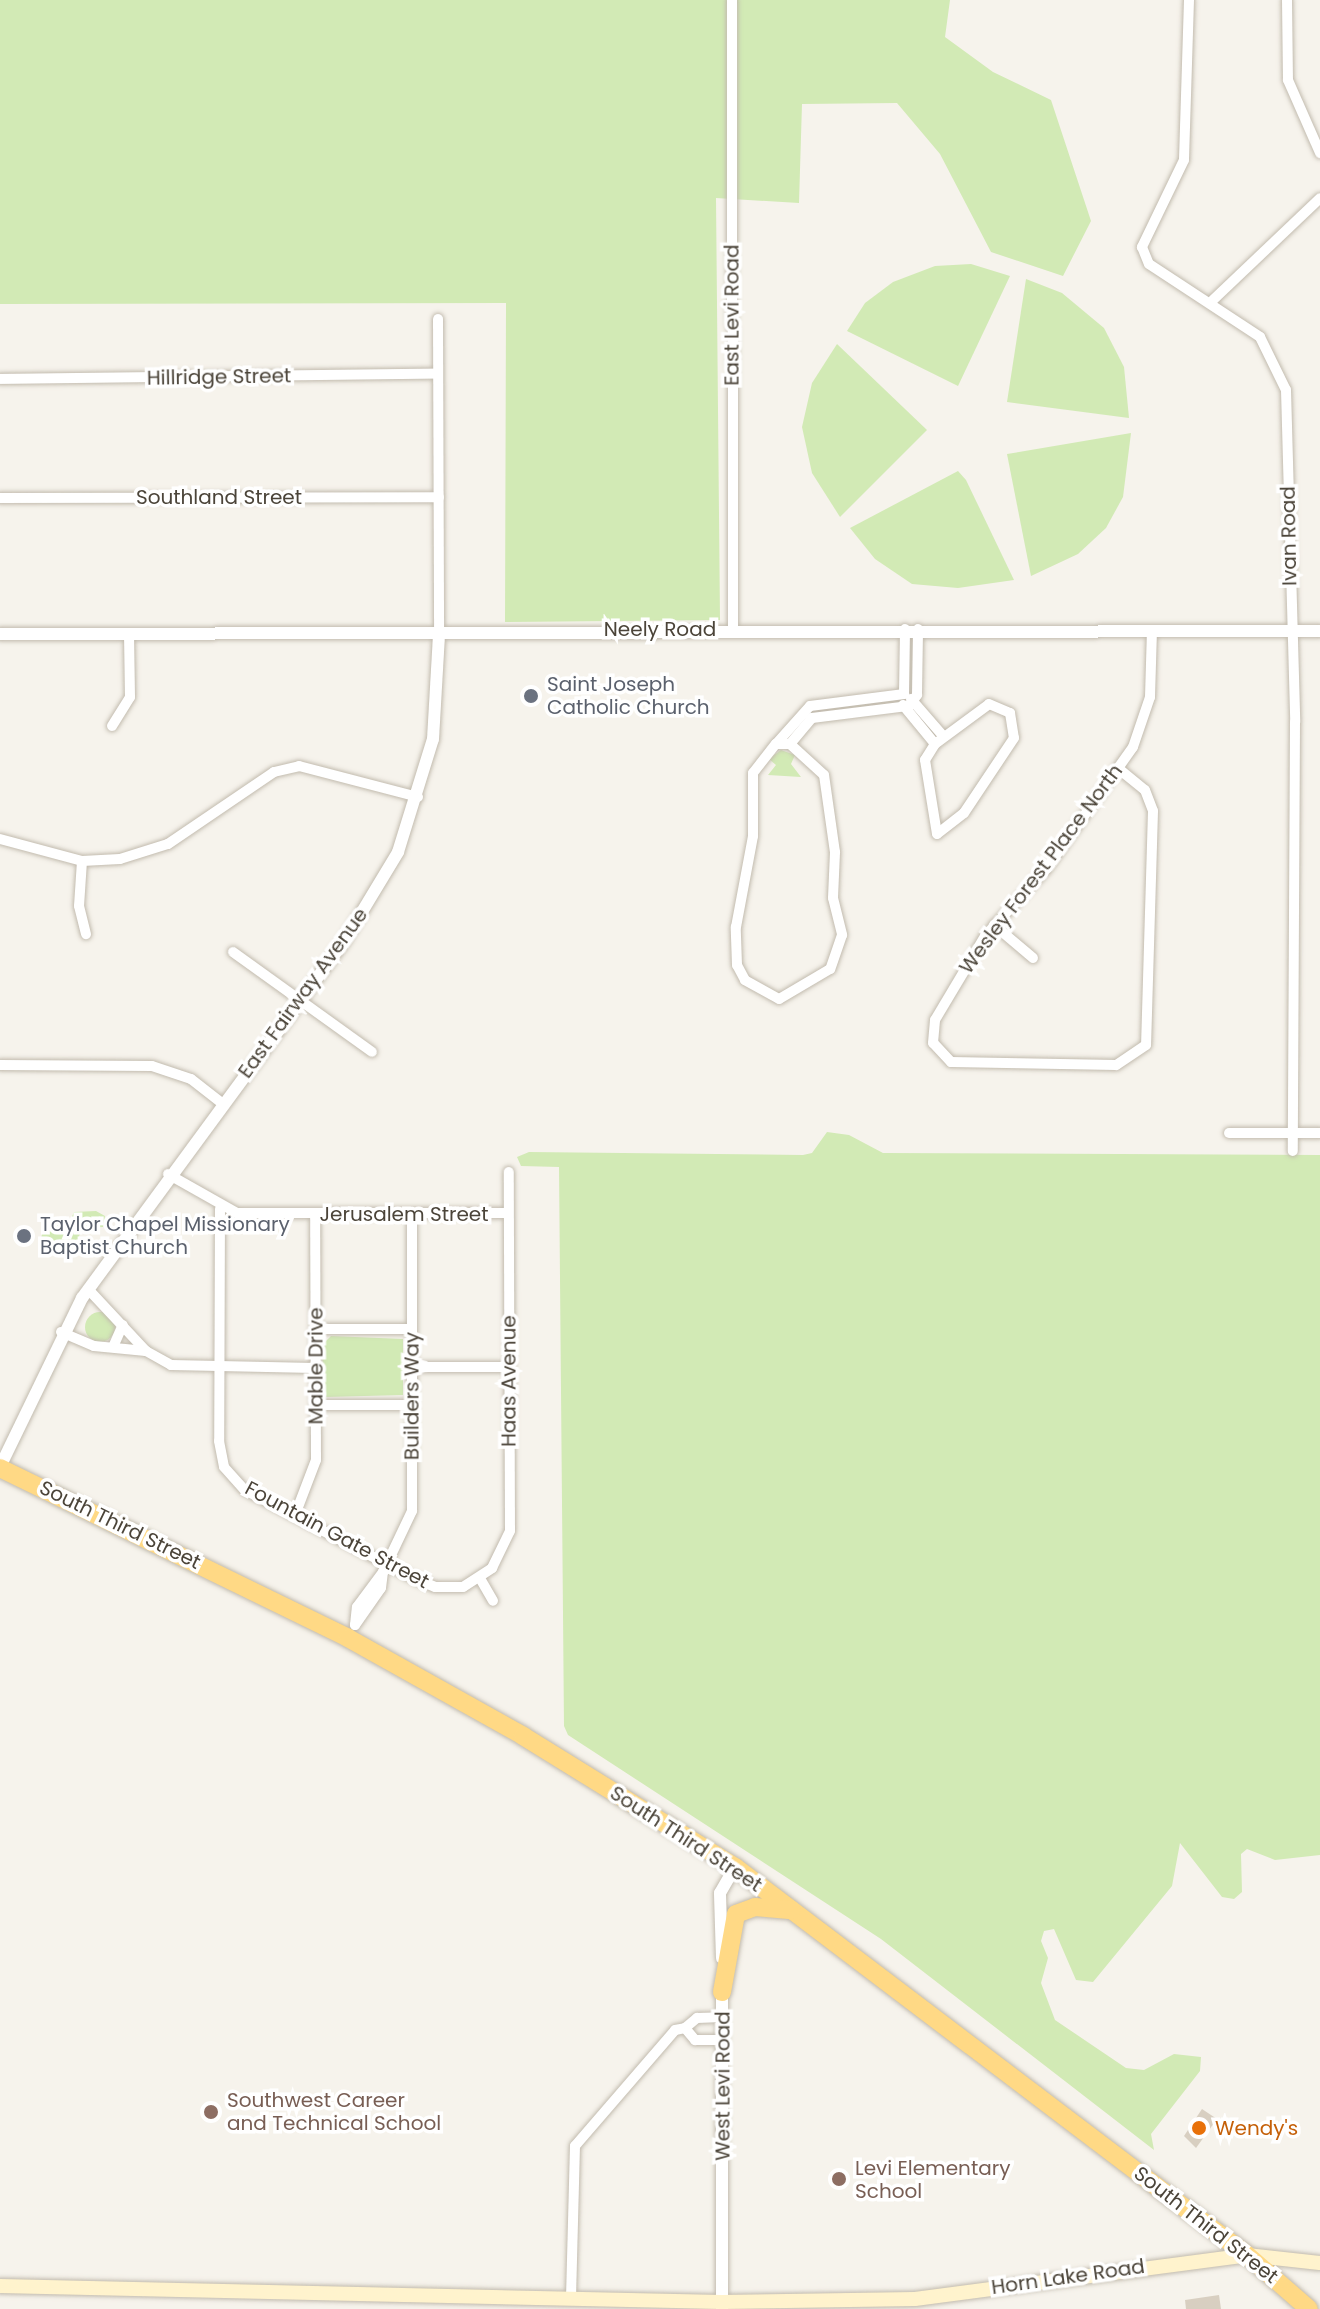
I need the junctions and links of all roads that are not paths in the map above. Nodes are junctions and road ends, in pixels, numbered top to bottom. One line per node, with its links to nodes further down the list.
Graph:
1 (732, 0): 12 (street, East Levi Road)
2 (1189, 0): 6 (street, Ivan Road)
3 (1287, 0): 4 (street)
4 (1320, 153)
5 (1320, 198): 6 (street)
6 (1212, 301): 15 (street, Ivan Road)
7 (438, 319): 8 (street, East Fairway Avenue)
8 (437, 374): 9 (street, Hillridge Street); 10 (street, East Fairway Avenue)
9 (0, 379)
10 (439, 497): 11 (street, Southland Street); 18 (street, East Fairway Avenue)
11 (0, 498)
12 (733, 629): 13 (street, Neely Road); 18 (street, Neely Road)
13 (912, 629): 14 (street, Neely Road); 20 (street); 21 (street)
14 (1152, 630): 15 (street, Neely Road); 29 (street, Wesley Forest Place North)
15 (1290, 631): 16 (street, Neely Road); 42 (street, Ivan Road)
16 (1320, 631)
17 (0, 634): 19 (street, Neely Road)
18 (439, 634): 19 (street, Neely Road); 30 (street, East Fairway Avenue)
19 (129, 636): 25 (street)
20 (905, 676): 21 (street); 23 (street)
21 (918, 676): 23 (street)
22 (863, 699): 23 (street); 24 (street); 27 (street)
23 (905, 700): 24 (street); 26 (street)
24 (863, 711): 28 (street)
25 (112, 726)
26 (939, 740): 26 (street)
27 (776, 744): 28 (street); 28 (street)
28 (790, 744)
29 (1119, 769): 33 (street, Wesley Forest Place North); 33 (street, Wesley Forest Place North)
30 (418, 797): 32 (street); 37 (street, East Fairway Avenue)
31 (0, 839): 32 (street)
32 (82, 861): 34 (street)
33 (994, 925): 36 (street)
34 (86, 934)
35 (233, 952): 37 (street)
36 (1033, 958)
37 (297, 1003): 38 (street); 40 (street, East Fairway Avenue)
38 (372, 1052)
39 (0, 1065): 40 (street)
40 (223, 1104): 46 (street, East Fairway Avenue)
41 (1229, 1133): 42 (street)
42 (1293, 1133): 43 (street); 44 (street, Ivan Road)
43 (1320, 1133)
44 (1293, 1151)
45 (509, 1172): 49 (street, Haas Avenue)
46 (168, 1174): 47 (street); 51 (street, East Fairway Avenue)
47 (220, 1209): 50 (street, Jerusalem Street); 60 (street)
48 (412, 1213): 49 (street, Jerusalem Street); 50 (street, Jerusalem Street); 54 (street, Builders Way)
49 (508, 1213): 59 (street, Haas Avenue)
50 (315, 1214): 53 (street, Mable Drive)
51 (88, 1289): 52 (street); 55 (street, East Fairway Avenue)
52 (123, 1325): 56 (street); 57 (street)
53 (315, 1329): 54 (street); 61 (street, Mable Drive)
54 (412, 1329): 58 (street, Builders Way)
55 (61, 1332): 56 (street); 64 (street, East Fairway Avenue)
56 (113, 1347): 57 (street)
57 (146, 1351): 60 (street)
58 (412, 1367): 59 (street); 63 (street, Builders Way)
59 (509, 1367): 67 (street, Haas Avenue)
60 (218, 1368): 61 (street); 65 (street, Fountain Gate Street)
61 (315, 1368): 62 (street, Mable Drive)
62 (316, 1405): 63 (street); 65 (street, Mable Drive)
63 (412, 1405): 66 (street, Builders Way)
64 (0, 1467): 69 (highway, South Third Street)
65 (295, 1515): 66 (street, Fountain Gate Street)
66 (385, 1568): 67 (street, Fountain Gate Street); 69 (street, Builders Way)
67 (481, 1580): 68 (street)
68 (493, 1601)
69 (352, 1632): 70 (highway, South Third Street)
70 (735, 1867): 71 (highway, South Third Street); 72 (street, West Levi Road)
71 (792, 1910): 72 (highway); 76 (highway, South Third Street)
72 (722, 1992): 73 (street, West Levi Road)
73 (722, 2017): 74 (street); 75 (street, West Levi Road)
74 (685, 2028): 75 (street); 79 (street)
75 (723, 2040): 80 (street, West Levi Road)
76 (1247, 2255): 77 (main road, Horn Lake Road); 80 (main road, Horn Lake Road); 81 (highway, South Third Street)
77 (1320, 2263)
78 (0, 2286): 79 (main road, Horn Lake Road)
79 (571, 2298): 80 (main road, Horn Lake Road)
80 (722, 2305)
81 (1309, 2309)

